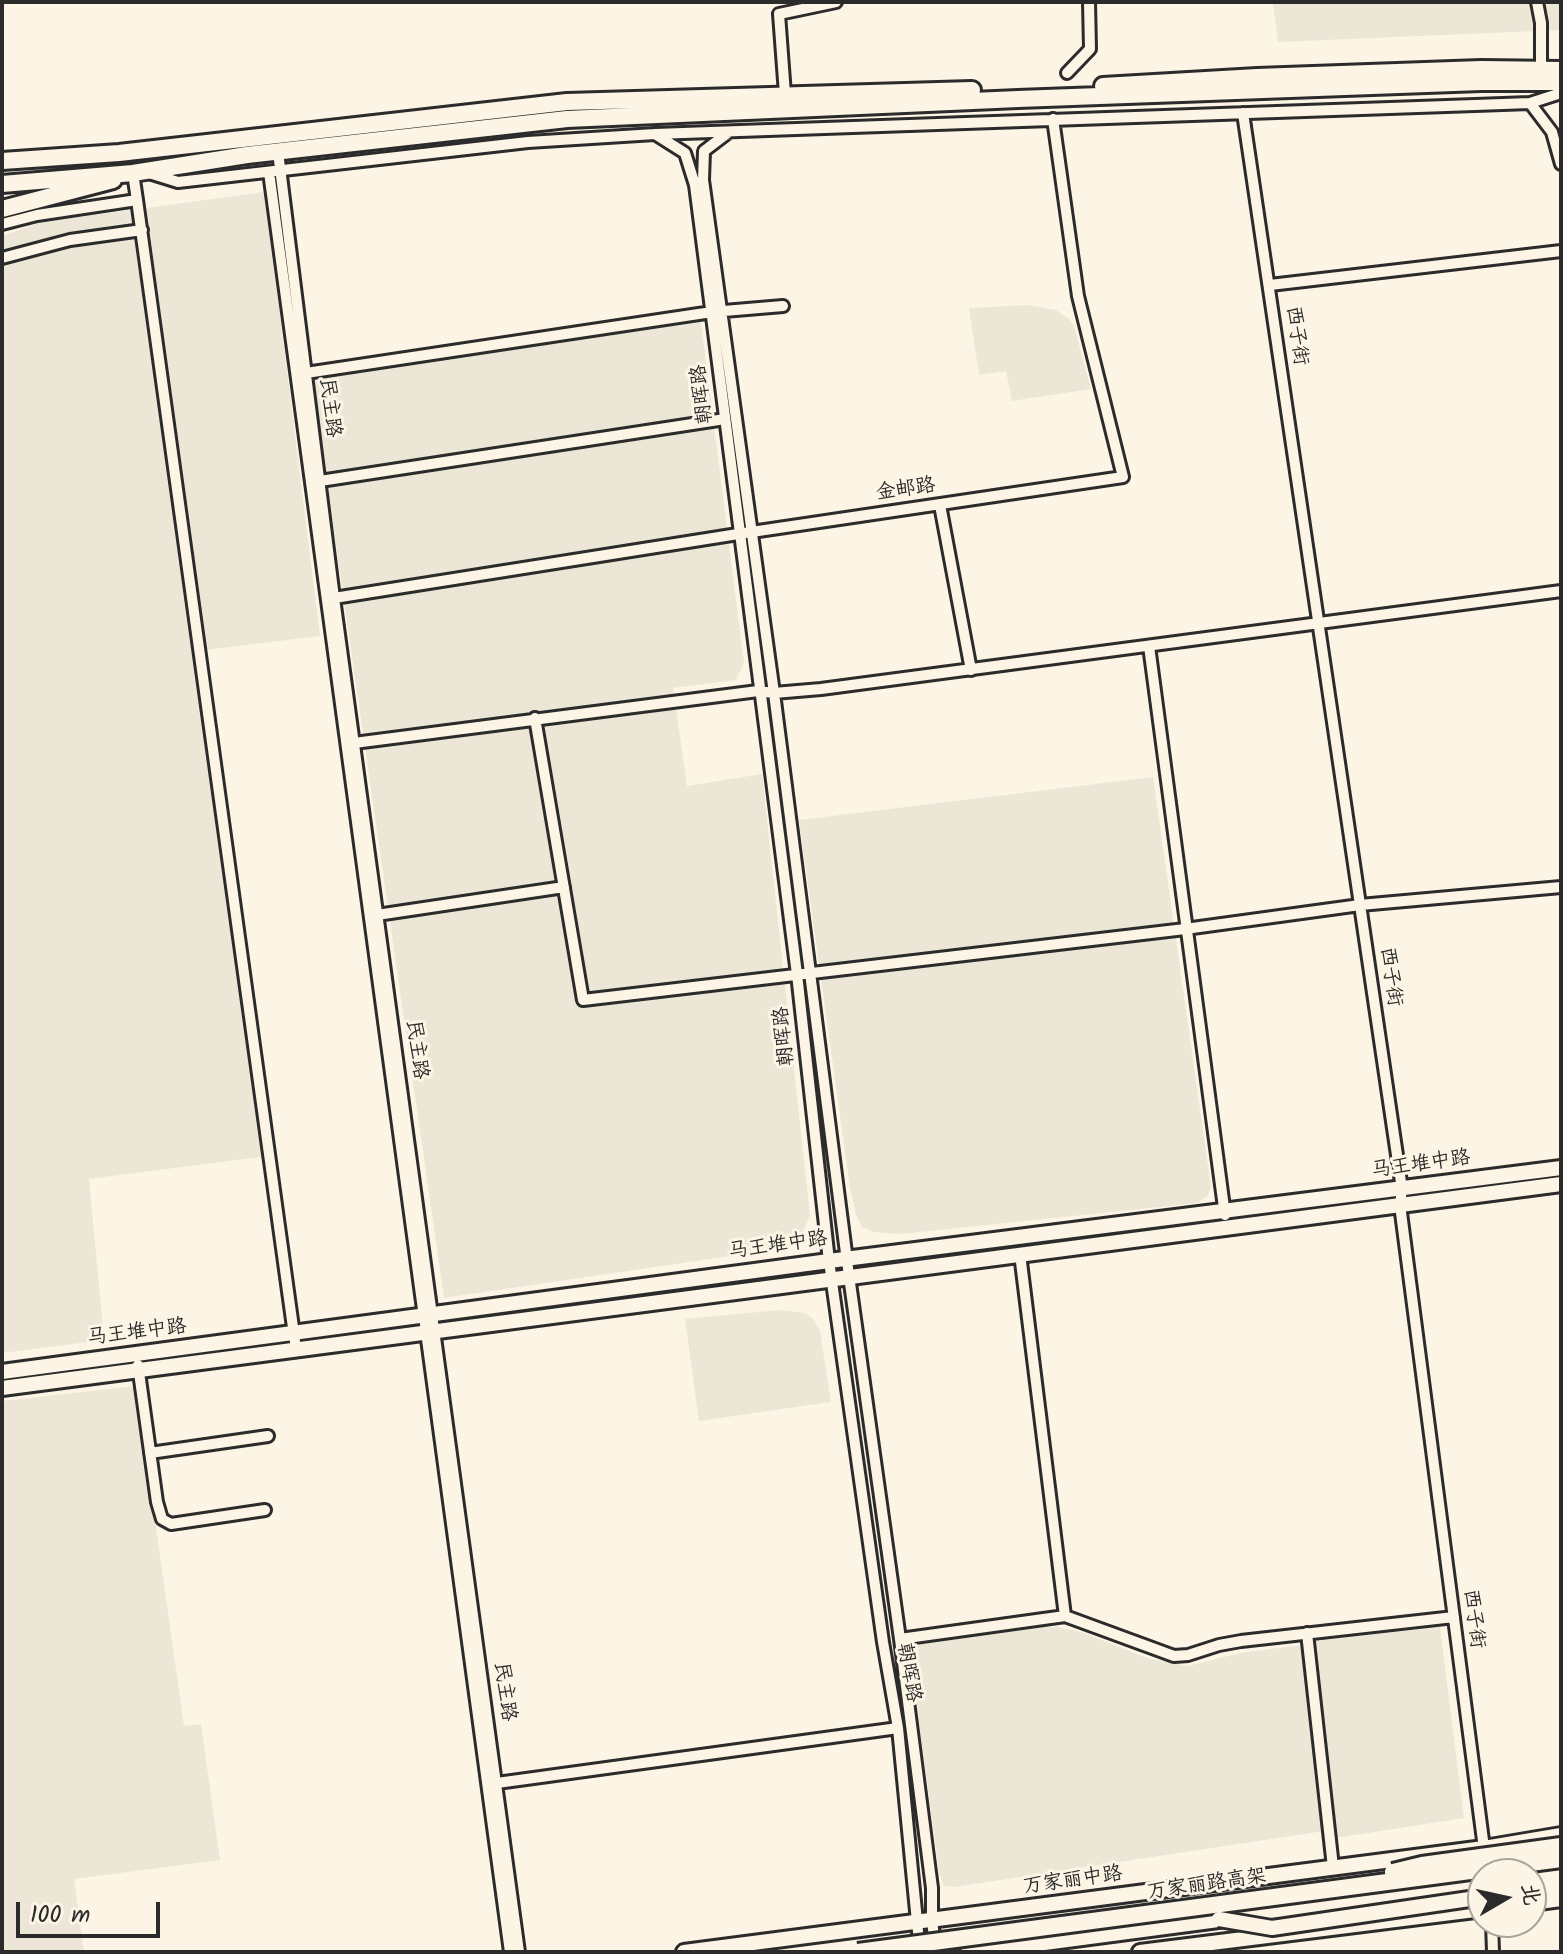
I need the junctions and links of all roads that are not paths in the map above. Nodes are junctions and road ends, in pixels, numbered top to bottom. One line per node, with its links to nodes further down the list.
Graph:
1 (836, 2): 7 (street)
2 (1089, 2): 4 (street)
3 (1537, 2): 6 (street)
4 (1067, 73)
5 (1481, 76): 6 (highway); 6 (highway); 7 (highway); 13 (highway)
6 (1557, 76): 8 (street)
7 (785, 94): 14 (highway)
8 (1530, 103): 9 (street); 15 (street)
9 (1243, 113): 10 (street); 26 (street, 西子街)
10 (1053, 119): 11 (street); 32 (street, 金邮路)
11 (729, 132): 12 (street); 28 (street, 朝晖路)
12 (655, 134): 17 (street); 28 (street, 朝晖路)
13 (278, 152): 16 (highway); 17 (street, 民主路)
14 (2, 161)
15 (1561, 164)
16 (138, 172): 17 (street); 18 (highway); 20 (street)
17 (275, 172): 29 (street, 民主路); 62 (street, 民主路)
18 (98, 180): 19 (highway); 21 (highway)
19 (2, 184)
20 (137, 200): 22 (street); 23 (street)
21 (2, 209)
22 (2, 224)
23 (142, 230): 25 (street); 64 (street)
24 (1561, 251): 26 (street)
25 (2, 258)
26 (1270, 285): 37 (street, 西子街)
27 (783, 306): 28 (street)
28 (717, 312): 29 (street); 30 (street, 朝晖路); 33 (street, 朝晖路)
29 (306, 373): 31 (street, 民主路)
30 (725, 419): 31 (street); 34 (street, 朝晖路)
31 (320, 481): 36 (street, 民主路)
32 (940, 505): 33 (street, 金邮路); 39 (street)
33 (750, 532): 34 (street, 金邮路); 41 (street, 朝晖路)
34 (738, 534): 36 (street, 金邮路); 40 (street, 朝晖路)
35 (1561, 591): 37 (street)
36 (334, 598): 43 (street, 民主路)
37 (1319, 624): 38 (street); 46 (street, 西子街)
38 (1149, 646): 39 (street); 48 (street)
39 (971, 670): 41 (street)
40 (758, 691): 41 (street); 42 (street); 50 (street, 朝晖路)
41 (774, 693): 49 (street, 朝晖路)
42 (535, 718): 43 (street); 44 (street)
43 (354, 743): 47 (street, 民主路)
44 (564, 887): 47 (street); 50 (street)
45 (1561, 887): 46 (street)
46 (1360, 905): 48 (street); 53 (street, 西子街)
47 (377, 915): 62 (street, 民主路)
48 (1185, 929): 49 (street); 55 (street)
49 (810, 973): 50 (street); 58 (street, 朝晖路)
50 (797, 974): 59 (street, 朝晖路)
51 (1561, 1168): 53 (main road, 马王堆中路)
52 (1561, 1184): 54 (main road, 马王堆中路)
53 (1402, 1189): 54 (street, 西子街); 55 (main road, 马王堆中路)
54 (1400, 1205): 56 (main road, 马王堆中路); 72 (street, 西子街)
55 (1224, 1212): 56 (street); 58 (main road, 马王堆中路)
56 (1226, 1228): 57 (main road, 马王堆中路)
57 (1020, 1254): 60 (main road, 马王堆中路); 71 (street)
58 (848, 1258): 59 (main road, 马王堆中路); 60 (street, 朝晖路)
59 (829, 1261): 61 (street, 朝晖路); 62 (main road, 马王堆中路)
60 (849, 1276): 61 (main road, 马王堆中路); 74 (street, 朝晖路)
61 (833, 1278): 63 (main road, 马王堆中路); 75 (street, 朝晖路)
62 (429, 1316): 63 (street, 民主路); 64 (main road, 马王堆中路)
63 (431, 1332): 64 (main road, 马王堆中路); 76 (street, 民主路); 89 (street, 民主路)
64 (294, 1342): 65 (main road, 马王堆中路)
65 (138, 1362): 66 (main road, 马王堆中路); 67 (main road, 马王堆中路); 69 (street)
66 (2, 1372)
67 (2, 1388)
68 (268, 1436): 69 (street)
69 (150, 1453): 70 (street)
70 (265, 1510)
71 (1065, 1616): 73 (street); 74 (street)
72 (1454, 1617): 73 (street); 79 (street, 西子街)
73 (1307, 1633): 81 (street)
74 (900, 1639): 87 (street, 朝晖路)
75 (898, 1728): 76 (street); 88 (street, 朝晖路)
76 (497, 1783): 90 (street, 民主路)
77 (1561, 1835): 79 (main road, 万家丽中路)
78 (1561, 1846): 83 (highway, bridge)
79 (1484, 1848): 81 (main road, 万家丽中路)
80 (1561, 1859): 83 (highway, 万家丽路高架, bridge)
81 (1333, 1867): 87 (main road, 万家丽中路)
82 (1467, 1886): 86 (highway, 万家丽路高架, bridge)
83 (1337, 1889): 92 (highway, 万家丽路高架, bridge)
84 (1467, 1899): 86 (main road, bridge)
85 (1467, 1911): 96 (main road)
86 (1219, 1919): 95 (highway, 万家丽路高架)
87 (932, 1921): 88 (main road, 万家丽中路); 94 (street, 朝晖路)
88 (916, 1923): 91 (main road, 万家丽中路); 93 (street, 朝晖路)
89 (510, 1952)
90 (519, 1952)
91 (684, 1952)
92 (858, 1952)
93 (920, 1952)
94 (936, 1952)
95 (969, 1952)
96 (1140, 1952)

